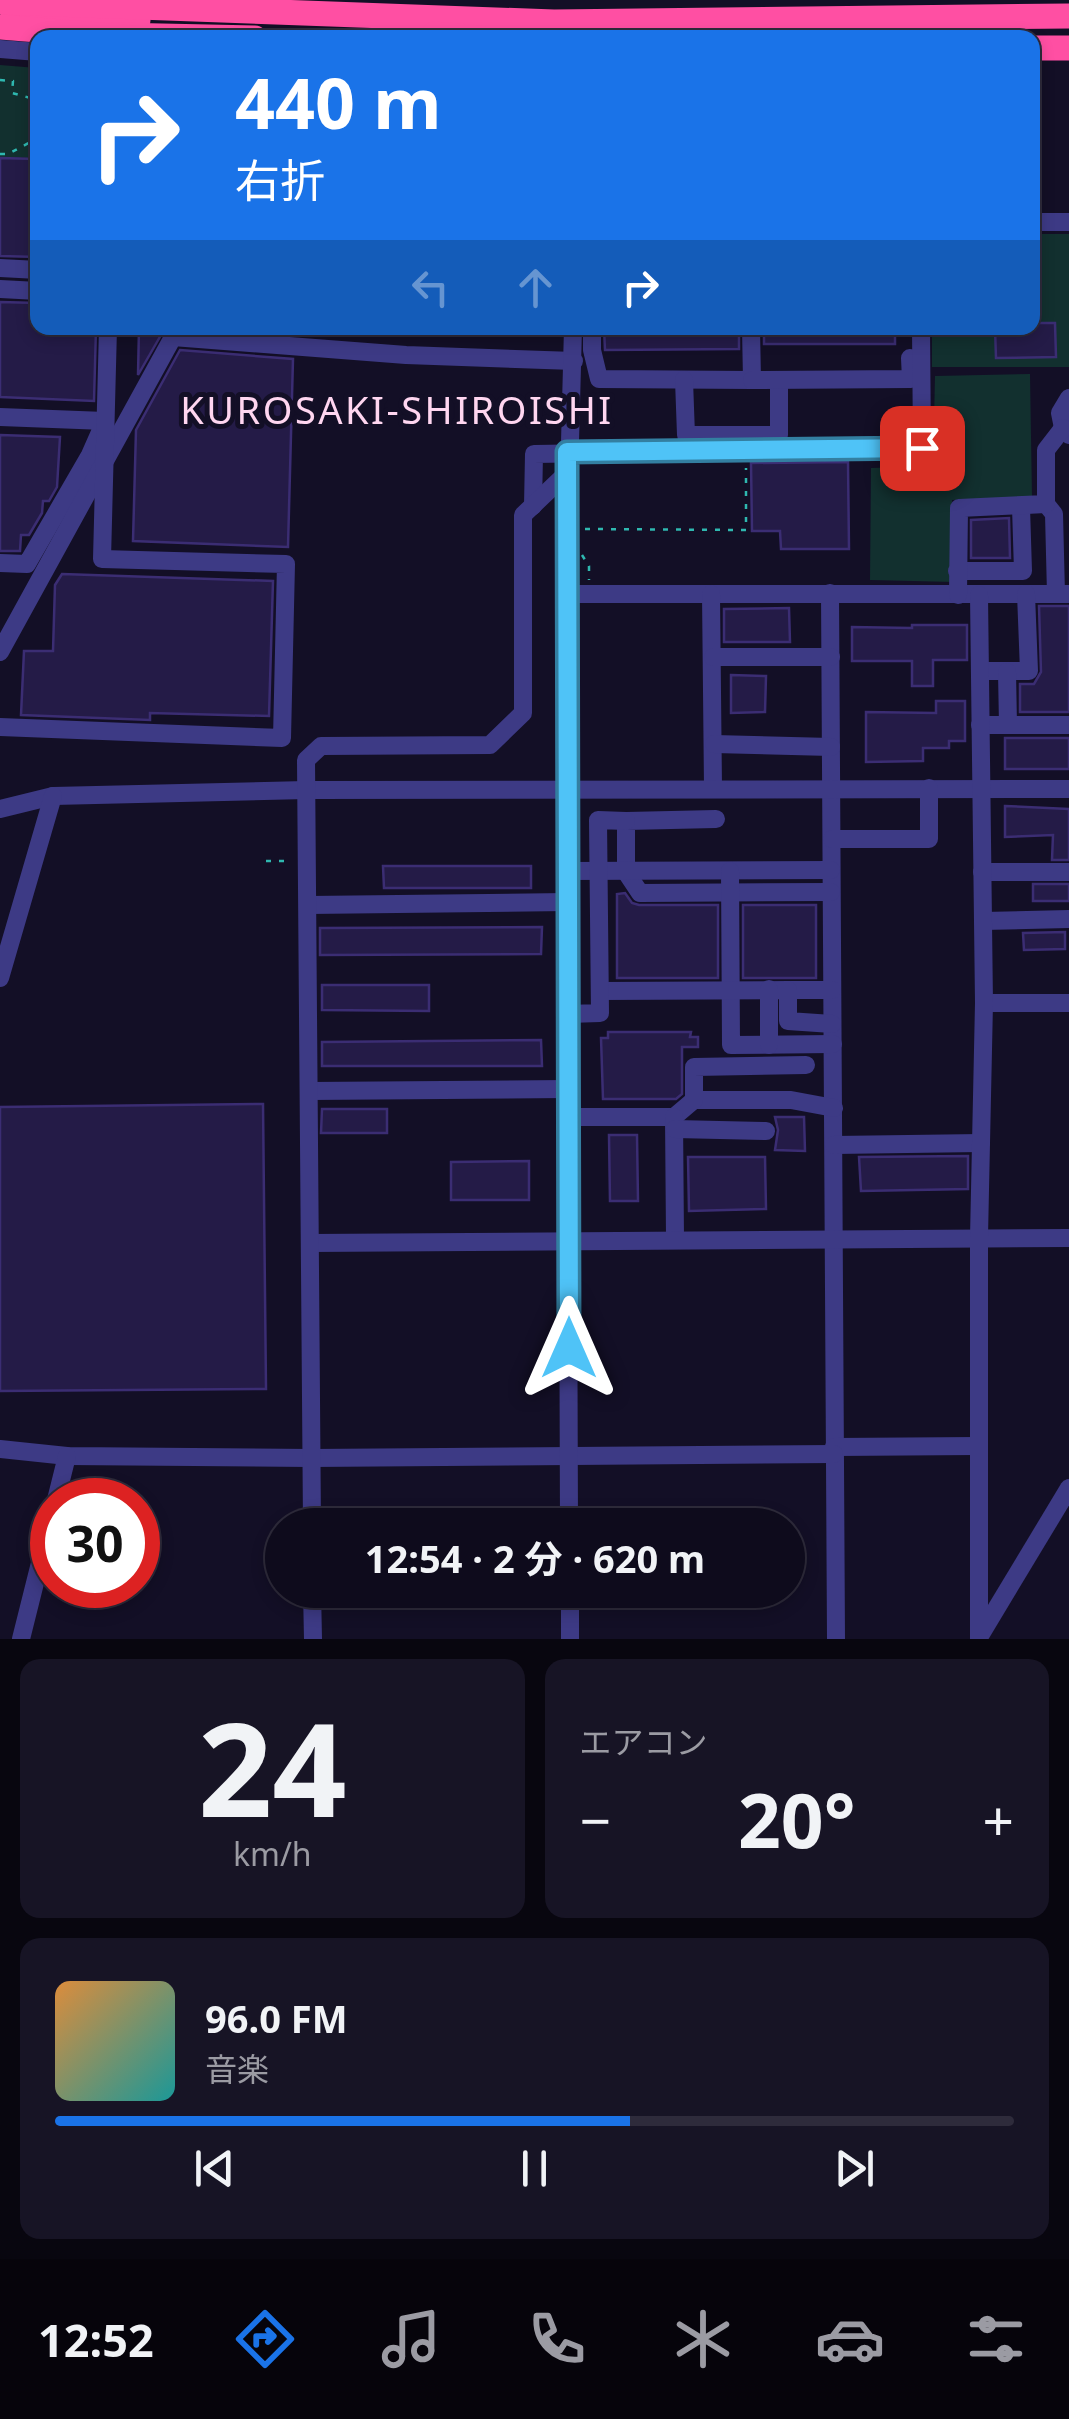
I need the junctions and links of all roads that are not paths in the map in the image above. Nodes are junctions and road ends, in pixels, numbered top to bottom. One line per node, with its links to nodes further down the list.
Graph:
1 (1069, 18): 2 (highway, bridge); 5 (highway, bridge)
2 (2, 21): 3 (highway, bridge); 4 (street)
3 (126, 30)
4 (407, 30)
5 (870, 30)
6 (1040, 45): 7 (highway)
7 (1069, 45)
8 (0, 49): 9 (street)
9 (30, 51)
10 (1040, 222): 11 (street)
11 (1069, 222)
12 (0, 268): 13 (street)
13 (30, 270)
14 (0, 289): 15 (street)
15 (30, 291)
16 (108, 335): 28 (street)
17 (573, 335): 22 (street)
18 (592, 335): 23 (street)
19 (751, 335): 24 (street)
20 (910, 335): 25 (street)
21 (921, 335): 30 (street)
22 (574, 361): 30 (street); 31 (street)
23 (684, 380): 24 (street); 25 (street)
24 (752, 380): 25 (street)
25 (779, 380)
26 (1069, 398): 29 (street)
27 (0, 418): 28 (street)
28 (106, 421): 31 (street); 36 (street)
29 (1066, 432): 34 (street)
30 (567, 452): 32 (street); 33 (street)
31 (104, 462): 45 (street); 53 (street)
32 (567, 473): 33 (street); 39 (street)
33 (533, 506): 62 (street)
34 (1033, 506): 35 (street); 37 (street); 37 (street); 42 (street)
35 (1062, 538): 43 (street)
36 (0, 563)
37 (958, 571): 41 (street)
38 (830, 593): 40 (street); 41 (street); 47 (street)
39 (566, 594): 40 (street); 60 (street)
40 (711, 594): 46 (street)
41 (958, 594): 44 (street)
42 (1029, 594): 43 (street); 44 (street); 49 (street)
43 (1062, 594)
44 (979, 595): 48 (street)
45 (0, 652)
46 (713, 657): 47 (street); 54 (street)
47 (831, 657): 55 (street)
48 (980, 672): 49 (street); 50 (street)
49 (1007, 672): 51 (street)
50 (980, 724): 51 (street); 59 (street)
51 (1008, 725): 52 (street)
52 (1069, 725)
53 (0, 727)
54 (714, 744): 55 (street); 56 (street)
55 (831, 747): 57 (street)
56 (713, 788): 57 (street); 60 (street)
57 (833, 788): 58 (street); 67 (street)
58 (929, 788): 59 (street); 67 (street)
59 (981, 788): 61 (street); 73 (street)
60 (567, 789): 62 (street); 70 (street)
61 (1069, 789)
62 (306, 790): 63 (street); 78 (street)
63 (54, 796): 64 (street); 81 (street)
64 (0, 809)
65 (716, 819): 66 (street)
66 (626, 821): 71 (street); 72 (street)
67 (832, 839): 68 (street)
68 (832, 870): 69 (street); 75 (street)
69 (730, 871): 72 (street); 76 (street)
70 (568, 872): 71 (street); 77 (street)
71 (598, 872): 72 (street); 84 (street)
72 (626, 872): 76 (street)
73 (982, 872): 74 (street); 80 (street)
74 (1069, 872)
75 (832, 892): 76 (street); 85 (street)
76 (730, 894): 82 (street)
77 (567, 902): 78 (street); 88 (street)
78 (308, 905): 94 (street)
79 (1069, 919): 80 (street)
80 (983, 921): 86 (street)
81 (0, 978)
82 (731, 989): 83 (street); 84 (street); 91 (street)
83 (779, 989): 85 (street); 89 (street); 91 (street)
84 (600, 990): 88 (street)
85 (832, 990): 89 (street)
86 (984, 1003): 87 (street); 100 (street)
87 (1069, 1003)
88 (568, 1014): 93 (street)
89 (832, 1024): 90 (street)
90 (832, 1044): 91 (street); 96 (street)
91 (769, 1045)
92 (806, 1065): 95 (street)
93 (567, 1088): 94 (street); 97 (street)
94 (309, 1091): 107 (street)
95 (694, 1100): 96 (street); 98 (street)
96 (834, 1108): 101 (street)
97 (567, 1118): 98 (street); 106 (street)
98 (674, 1123): 99 (street); 103 (street)
99 (766, 1131)
100 (981, 1143): 101 (street); 102 (street)
101 (834, 1145): 104 (street)
102 (978, 1237): 104 (street); 105 (street); 108 (street)
103 (676, 1238): 104 (street); 106 (street)
104 (834, 1238): 110 (street)
105 (1069, 1238)
106 (570, 1241): 107 (street); 111 (street)
107 (310, 1242): 113 (street)
108 (978, 1446): 110 (street); 121 (street)
109 (0, 1450): 112 (street)
110 (834, 1451): 111 (street); 125 (street)
111 (569, 1455): 113 (street); 117 (street)
112 (67, 1456): 113 (street); 114 (street)
113 (311, 1458): 116 (street)
114 (62, 1478)
115 (1069, 1488): 121 (street)
116 (312, 1508)
117 (569, 1508)
118 (30, 1603): 122 (street)
119 (312, 1608): 123 (street)
120 (570, 1608): 124 (street)
121 (978, 1638)
122 (21, 1639)
123 (313, 1639)
124 (570, 1639)
125 (836, 1639)

